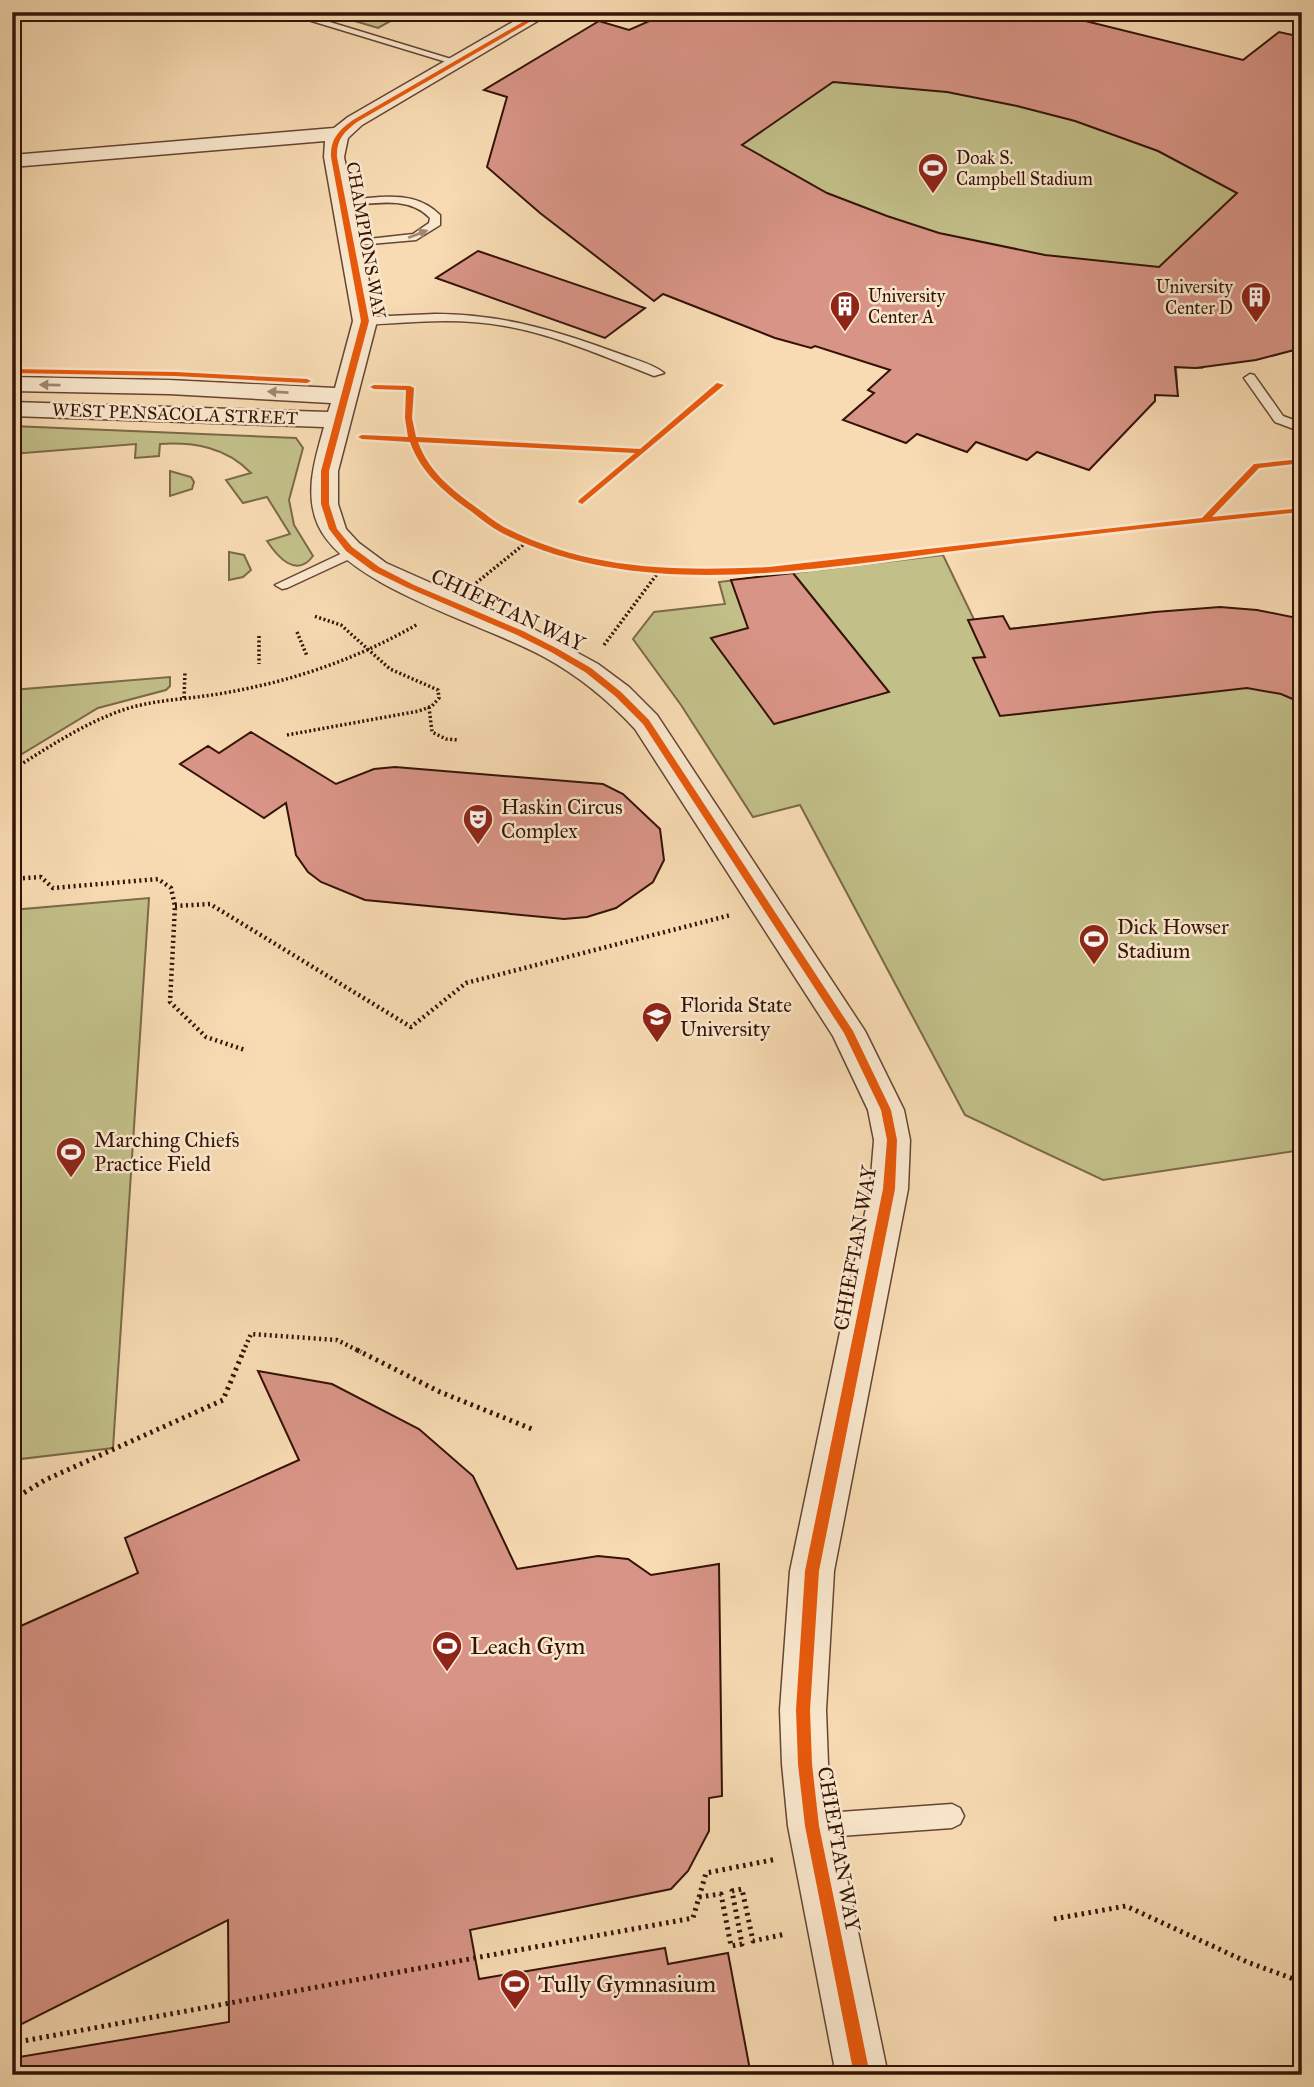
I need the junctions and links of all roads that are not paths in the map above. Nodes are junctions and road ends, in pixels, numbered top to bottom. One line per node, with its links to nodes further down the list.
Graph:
1 (286, 12): 5 (lane)
2 (544, 12): 5 (street, CHAMPIONS WAY)
3 (1289, 12): 4 (lane)
4 (1302, 15)
5 (456, 62): 6 (street, CHAMPIONS WAY)
6 (338, 134): 7 (street); 8 (street, CHAMPIONS WAY)
7 (12, 161)
8 (344, 203): 9 (street, CHAMPIONS WAY); 9 (lane, one-way to 8)
9 (351, 244): 10 (street, CHAMPIONS WAY)
10 (366, 321): 11 (lane); 14 (street, CHAMPIONS WAY)
11 (658, 373)
12 (1250, 378): 16 (lane)
13 (12, 384): 14 (street, WEST PENSACOLA STREET, one-way to 13)
14 (342, 408): 15 (street, WEST PENSACOLA STREET); 17 (street, CHIEFTAN WAY)
15 (12, 409)
16 (1302, 428)
17 (351, 552): 18 (lane); 20 (street, CHIEFTAN WAY)
18 (282, 585)
19 (952, 1816): 20 (lane)
20 (812, 1826): 21 (street, CHIEFTAN WAY)
21 (862, 2075)

